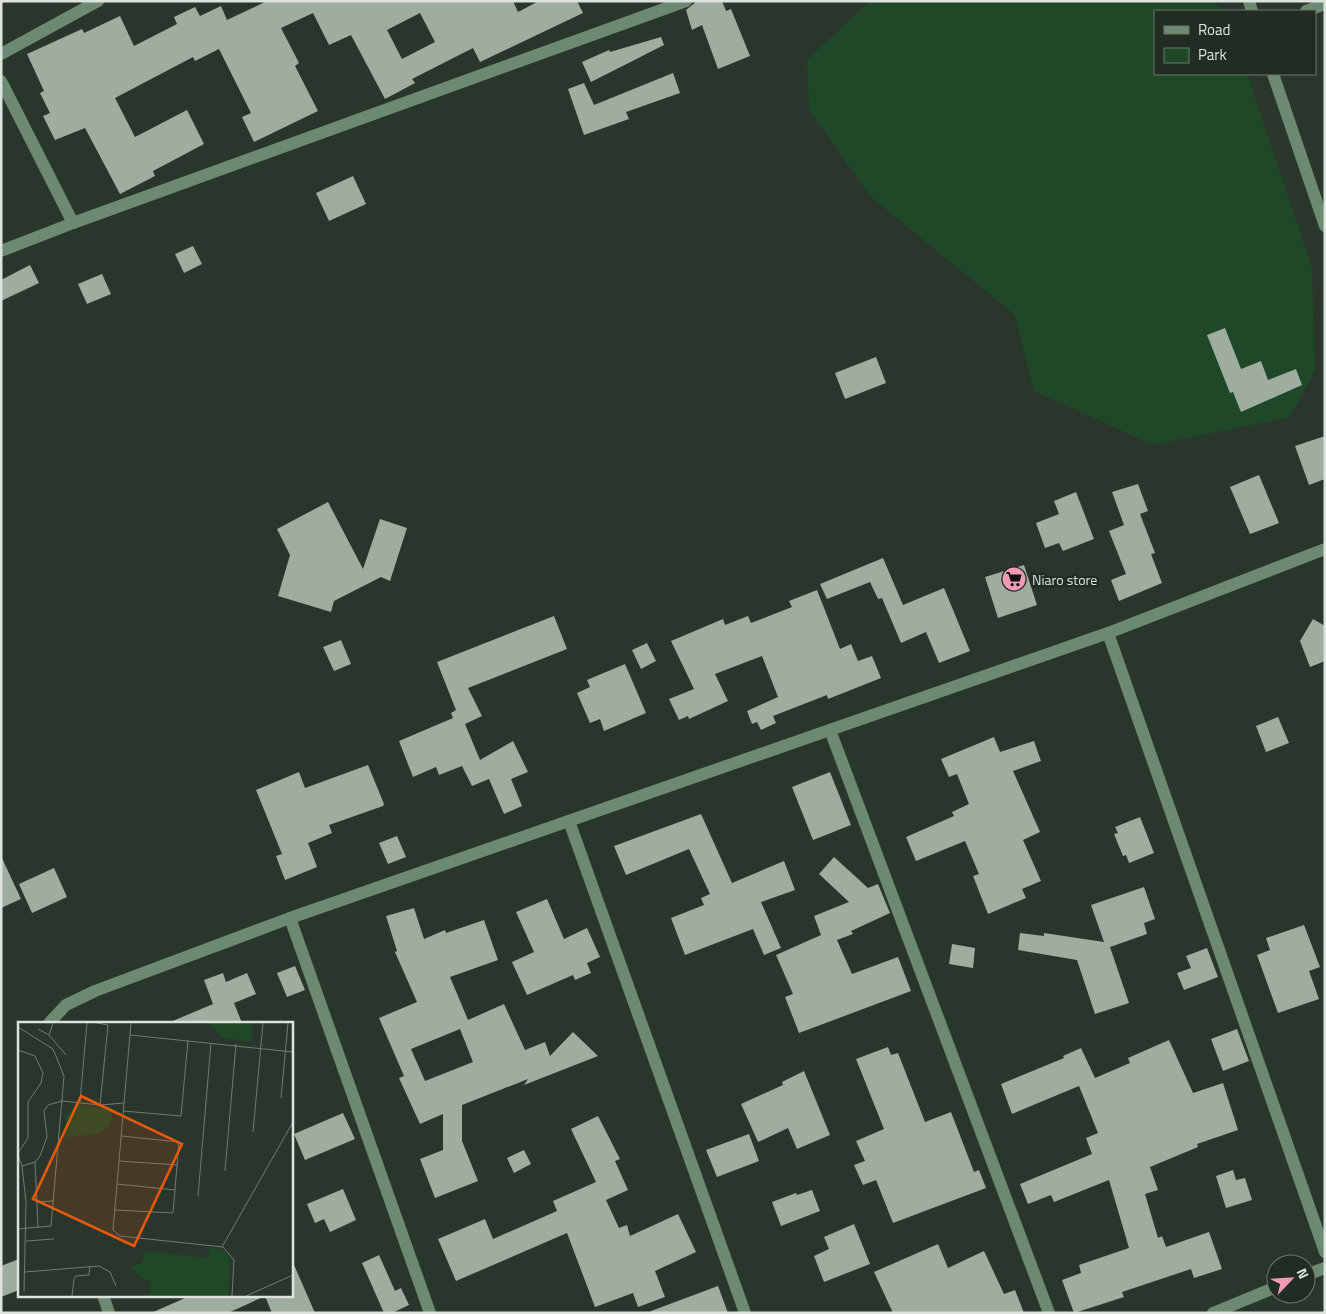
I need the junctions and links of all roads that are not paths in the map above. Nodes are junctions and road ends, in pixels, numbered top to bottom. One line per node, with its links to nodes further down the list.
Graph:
1 (98, 1): 5 (street)
2 (686, 1): 8 (street)
3 (1325, 4): 4 (street)
4 (1309, 10)
5 (1, 54)
6 (1273, 75): 9 (street)
7 (1, 80): 8 (street)
8 (73, 223): 10 (street)
9 (1325, 226)
10 (1, 251)
11 (1325, 549): 12 (street)
12 (1108, 633): 13 (street); 17 (street)
13 (830, 730): 14 (street); 23 (street)
14 (569, 822): 15 (street); 22 (street)
15 (290, 918): 16 (street); 21 (street)
16 (50, 1022)
17 (1325, 1252)
18 (1266, 1291): 24 (street)
19 (102, 1296): 20 (street)
20 (109, 1313)
21 (430, 1313)
22 (744, 1313)
23 (1048, 1313)
24 (1213, 1313)

